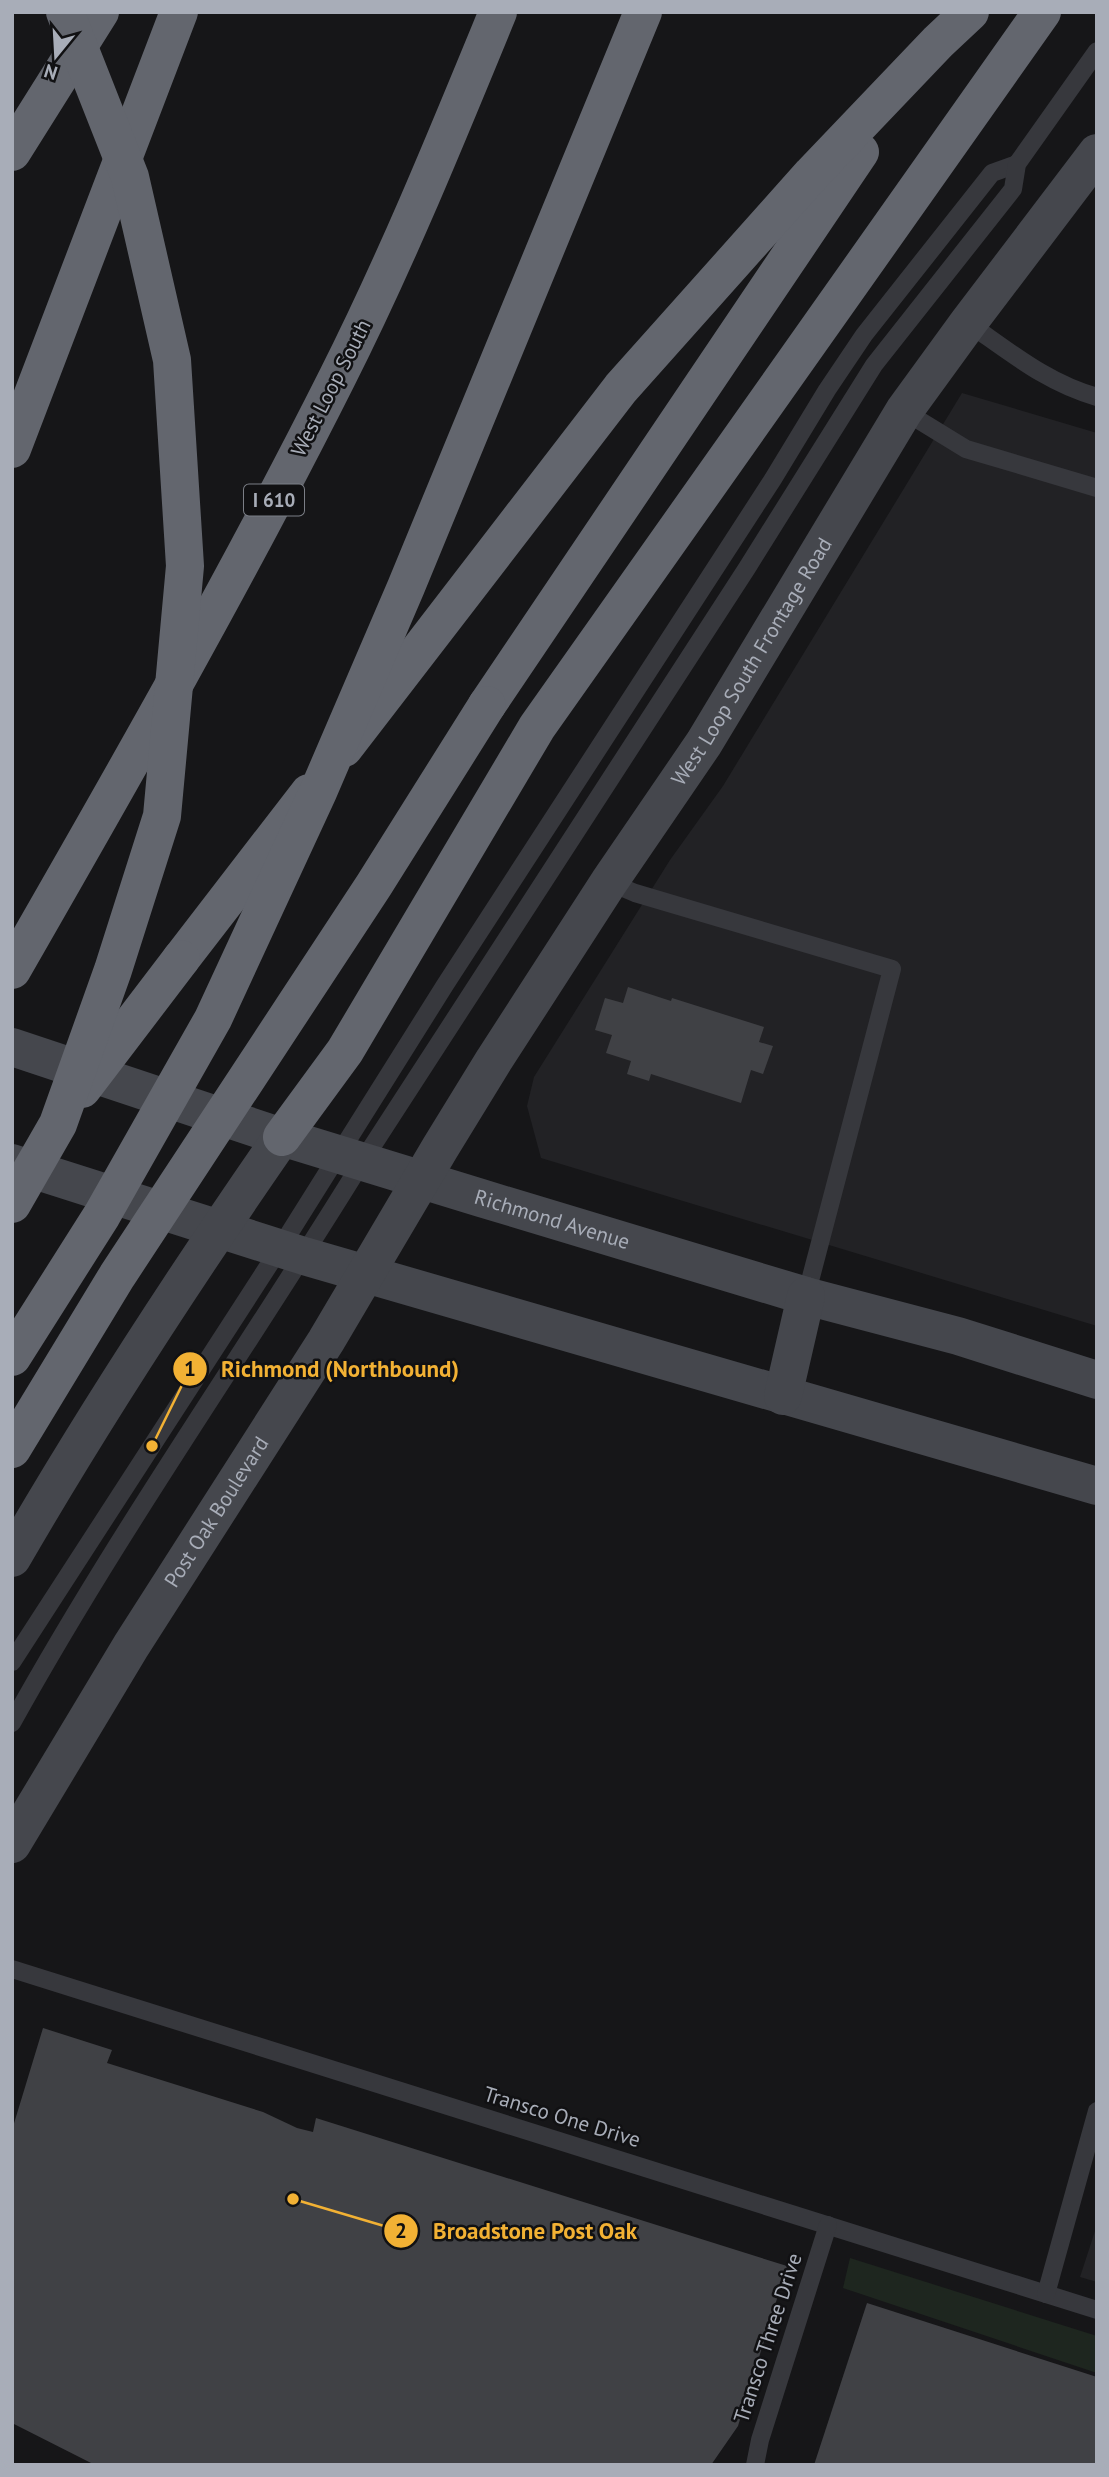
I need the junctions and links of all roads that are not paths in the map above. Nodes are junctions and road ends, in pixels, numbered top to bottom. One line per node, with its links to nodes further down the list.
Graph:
1 (65, 12): 26 (highway, bridge)
2 (100, 12): 9 (highway)
3 (179, 12): 16 (highway)
4 (498, 12): 19 (highway, West Loop South / I 610, bridge)
5 (643, 12): 31 (highway, bridge)
6 (970, 12): 12 (highway)
7 (1042, 12): 21 (highway)
8 (1097, 51): 11 (lane)
9 (12, 152)
10 (1097, 153): 13 (main road, West Loop South Frontage Road)
11 (1017, 164): 22 (lane); 22 (lane)
12 (820, 184): 24 (highway, bridge); 34 (highway, bridge)
13 (968, 323): 14 (lane); 15 (main road, West Loop South Frontage Road)
14 (1097, 397)
15 (904, 411): 17 (lane); 18 (main road, West Loop South Frontage Road)
16 (12, 449)
17 (1097, 488)
18 (609, 882): 25 (main road, West Loop South Frontage Road); 30 (lane)
19 (12, 970)
20 (12, 1047): 21 (main road, Richmond Avenue)
21 (282, 1137): 22 (main road, Richmond Avenue); 27 (main road)
22 (351, 1158): 25 (main road, Richmond Avenue); 28 (lane); 28 (lane)
23 (12, 1163): 27 (main road)
24 (12, 1179)
25 (422, 1180): 29 (main road, Post Oak Boulevard); 30 (main road, Richmond Avenue)
26 (12, 1205)
27 (217, 1229): 28 (main road); 36 (main road)
28 (292, 1252): 29 (main road); 37 (lane); 38 (lane)
29 (366, 1274): 33 (main road); 39 (main road, Post Oak Boulevard)
30 (806, 1296): 32 (main road, Richmond Avenue); 33 (main road)
31 (12, 1357)
32 (1097, 1380)
33 (783, 1396): 35 (main road)
34 (12, 1449)
35 (1097, 1486)
36 (12, 1558)
37 (12, 1662)
38 (12, 1723)
39 (12, 1844)
40 (12, 1969): 42 (lane, Transco One Drive)
41 (1097, 2110): 43 (lane)
42 (828, 2225): 43 (lane, Transco One Drive); 45 (lane, Transco Three Drive)
43 (1046, 2294): 44 (lane, Transco One Drive)
44 (1097, 2311)
45 (755, 2465)

